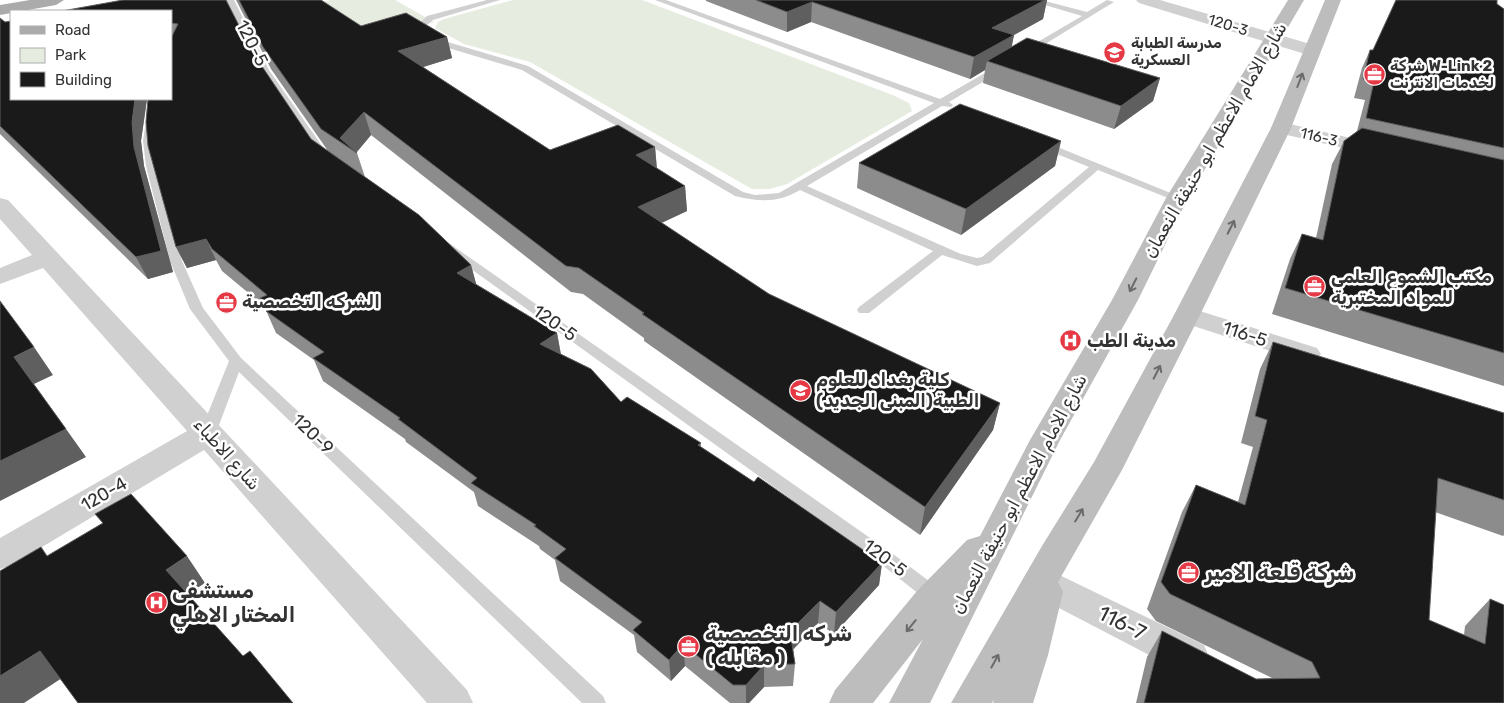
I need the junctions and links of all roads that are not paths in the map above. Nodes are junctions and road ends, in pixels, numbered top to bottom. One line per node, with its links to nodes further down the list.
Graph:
1 (56, 0): 10 (main road)
2 (230, 0): 21 (lane, 120-5)
3 (496, 0): 23 (lane)
4 (659, 0): 16 (lane)
5 (1032, 0): 12 (lane)
6 (1144, 0): 13 (street, 120-3)
7 (1296, 0): 13 (main road, شارع الامام الاعظم ابو حنيفة النعمان)
8 (1333, 0): 14 (main road)
9 (1110, 2): 12 (lane)
10 (28, 5): 11 (main road)
11 (0, 10)
12 (1088, 14): 16 (lane)
13 (1273, 39): 14 (street, 120-3); 24 (main road, شارع الامام الاعظم ابو حنيفة النعمان)
14 (1311, 50): 18 (main road, one-way to 14)
15 (153, 100): 33 (lane, 120-9)
16 (943, 103): 17 (lane); 23 (lane)
17 (961, 111)
18 (1281, 128): 20 (street, 116-3); 31 (main road, one-way to 18)
19 (1032, 141): 22 (lane)
20 (1397, 155)
21 (332, 162)
22 (1095, 167): 24 (lane); 27 (lane)
23 (799, 186): 27 (lane)
24 (1177, 198): 35 (main road, شارع الامام الاعظم ابو حنيفة النعمان, one-way to 35)
25 (0, 205): 28 (street, شارع الاطباء)
26 (436, 237): 38 (lane, 120-5)
27 (941, 250): 30 (lane)
28 (48, 257): 29 (street); 34 (street, شارع الاطباء)
29 (0, 277)
30 (864, 310)
31 (1187, 315): 32 (street, 116-5); 37 (main road, one-way to 31)
32 (1327, 360)
33 (236, 361): 34 (lane); 41 (lane, 120-9)
34 (208, 433): 36 (street, 120-4); 40 (street, شارع الاطباء)
35 (1003, 525): 38 (main road); 43 (main road, شارع الامام الاعظم ابو حنيفة النعمان)
36 (0, 555)
37 (1050, 570): 39 (street, 116-7); 44 (main road, one-way to 37); 45 (main road)
38 (935, 596): 42 (main road, one-way to 42)
39 (1216, 671)
40 (453, 703)
41 (596, 703)
42 (849, 703)
43 (908, 703)
44 (971, 703)
45 (1013, 703)

